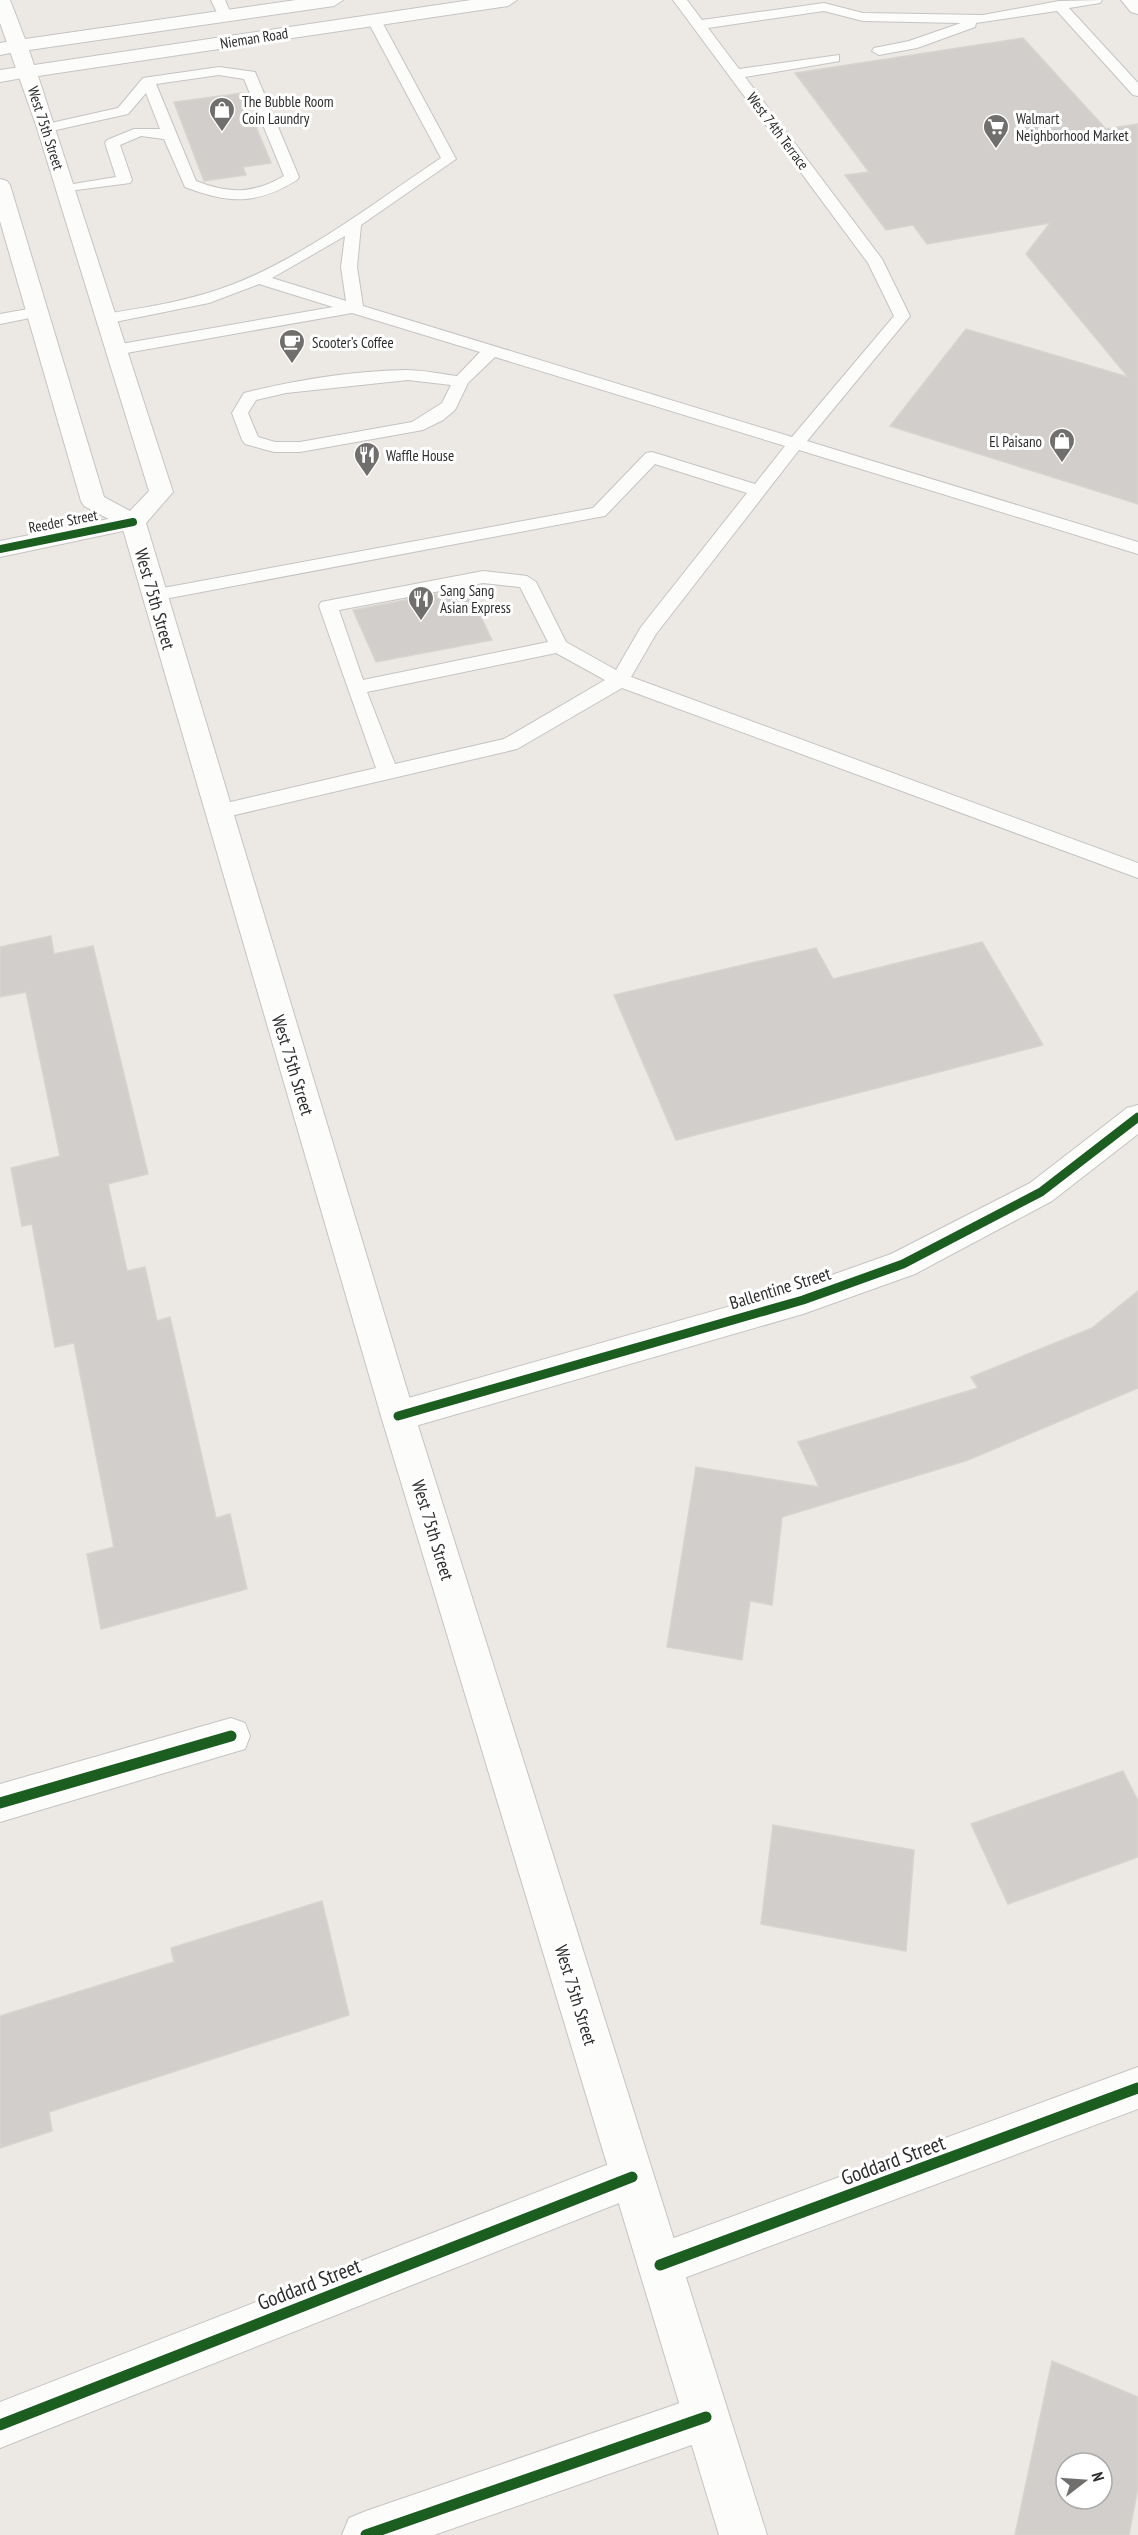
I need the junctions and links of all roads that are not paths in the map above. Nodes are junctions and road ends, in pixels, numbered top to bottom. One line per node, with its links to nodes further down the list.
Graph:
1 (2, 0): 14 (main road, West 75th Street)
2 (334, 0): 8 (main road, Nieman Road)
3 (508, 0): 11 (main road, Nieman Road)
4 (680, 0): 12 (lane, West 74th Terrace)
5 (1095, 0): 7 (lane)
6 (1130, 0): 9 (main road)
7 (1059, 5): 10 (lane); 22 (lane)
8 (222, 8): 14 (main road, Nieman Road)
9 (1138, 8)
10 (983, 19): 12 (lane); 15 (lane)
11 (374, 20): 13 (main road, Nieman Road); 27 (lane)
12 (699, 25): 19 (lane, West 74th Terrace)
13 (207, 45): 17 (lane); 18 (main road, Nieman Road)
14 (9, 48): 18 (main road, West 75th Street)
15 (879, 51)
16 (834, 58): 19 (lane)
17 (219, 70): 21 (lane); 24 (lane)
18 (27, 72): 20 (main road, Nieman Road); 23 (main road, West 75th Street)
19 (736, 74): 36 (lane, West 74th Terrace)
20 (0, 76)
21 (148, 81): 23 (lane); 24 (lane)
22 (1138, 92)
23 (47, 128): 25 (main road, West 75th Street)
24 (171, 136): 25 (lane)
25 (66, 189): 32 (main road, West 75th Street)
26 (1, 190): 30 (main road)
27 (354, 222): 28 (lane); 29 (lane)
28 (258, 279): 29 (lane); 32 (lane)
29 (355, 308): 33 (lane); 34 (lane)
30 (39, 312): 31 (lane); 38 (main road)
31 (0, 319)
32 (105, 319): 33 (main road, West 75th Street)
33 (115, 350): 38 (main road, West 75th Street)
34 (492, 350): 35 (lane); 36 (lane)
35 (461, 381): 35 (lane)
36 (796, 443): 37 (lane); 39 (lane)
37 (759, 490): 41 (lane); 43 (lane)
38 (133, 522): 40 (main road, Reeder Street); 41 (main road, West 75th Street)
39 (1138, 548)
40 (0, 549)
41 (154, 595): 46 (main road, West 75th Street)
42 (559, 646): 43 (lane); 44 (lane); 44 (lane)
43 (620, 680): 45 (lane); 47 (lane)
44 (356, 688): 45 (lane)
45 (388, 773): 46 (lane)
46 (218, 812): 49 (main road, West 75th Street)
47 (1138, 871)
48 (1138, 1117): 49 (main road, Ballentine Street)
49 (398, 1416): 53 (main road, West 75th Street)
50 (231, 1736): 51 (main road)
51 (0, 1803)
52 (1138, 2088): 54 (main road, Goddard Street)
53 (632, 2177): 54 (main road, West 75th Street); 56 (main road, Goddard Street)
54 (660, 2265): 55 (main road, West 75th Street)
55 (706, 2418): 57 (main road); 58 (main road, West 75th Street)
56 (0, 2425)
57 (366, 2535)
58 (743, 2535)

